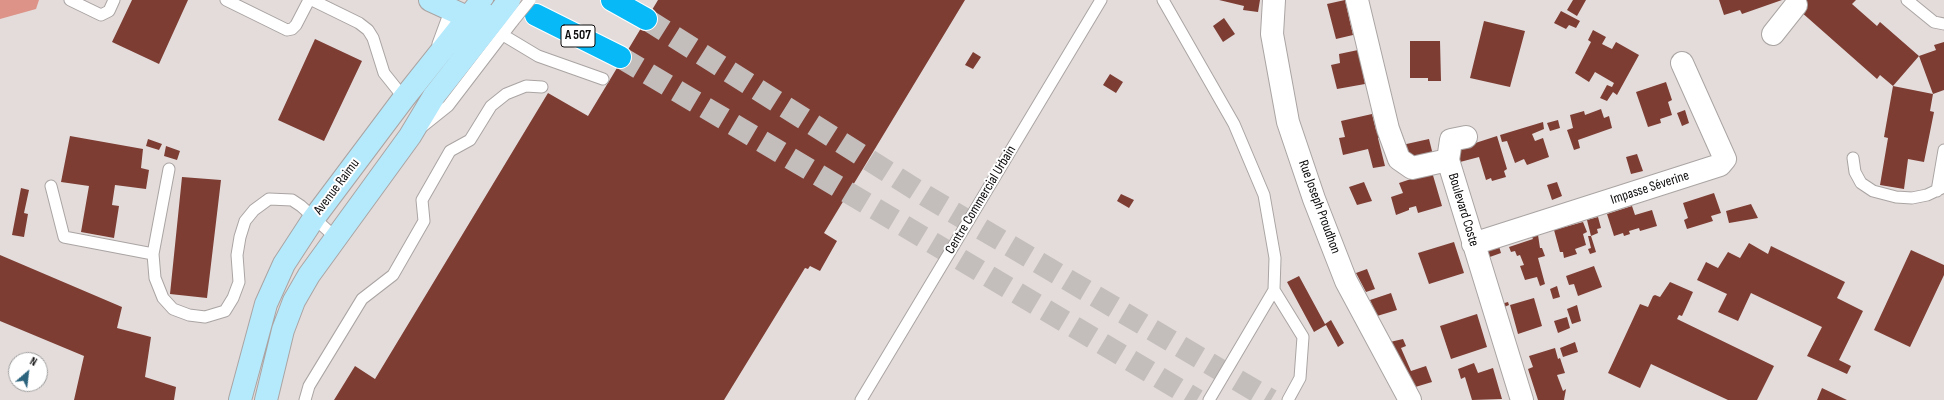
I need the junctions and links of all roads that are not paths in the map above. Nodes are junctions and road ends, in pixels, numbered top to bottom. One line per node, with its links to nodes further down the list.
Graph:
1 (70, 0): 2 (lane)
2 (114, 0)
3 (226, 0): 4 (lane)
4 (309, 0)
5 (312, 0): 23 (lane)
6 (430, 0): 15 (street)
7 (612, 0): 16 (highway)
8 (1101, 0): 39 (lane, Centre Commercial Urbain)
9 (1163, 0): 35 (lane)
10 (1274, 0): 42 (street, Rue Joseph Proudhon)
11 (1357, 0): 27 (street, Boulevard Coste)
12 (1907, 0): 17 (lane)
13 (1796, 5): 18 (street)
14 (533, 8): 15 (lane, bridge); 19 (highway, A 507)
15 (485, 13): 21 (lane); 23 (street, Avenue Raimu); 32 (street, Avenue Raimu)
16 (646, 20)
17 (1944, 24)
18 (1773, 34)
19 (620, 57)
20 (1682, 63): 33 (street, Impasse Séverine)
21 (603, 79)
22 (542, 87): 38 (lane)
23 (404, 98): 31 (street, Avenue Raimu)
24 (1466, 137): 27 (street)
25 (1944, 150): 30 (lane)
26 (1853, 158): 30 (lane)
27 (1448, 160): 33 (street, Boulevard Coste)
28 (169, 169): 34 (lane)
29 (51, 186): 34 (lane)
30 (1940, 189)
31 (314, 218): 32 (lane); 34 (lane); 36 (street, Avenue Raimu)
32 (335, 237): 37 (street, Avenue Raimu)
33 (1473, 244): 43 (street, Boulevard Coste)
34 (153, 254)
35 (1274, 290): 40 (lane); 41 (lane)
36 (240, 400)
37 (266, 400)
38 (305, 400)
39 (861, 400)
40 (1209, 400)
41 (1288, 400)
42 (1410, 400)
43 (1522, 400)

